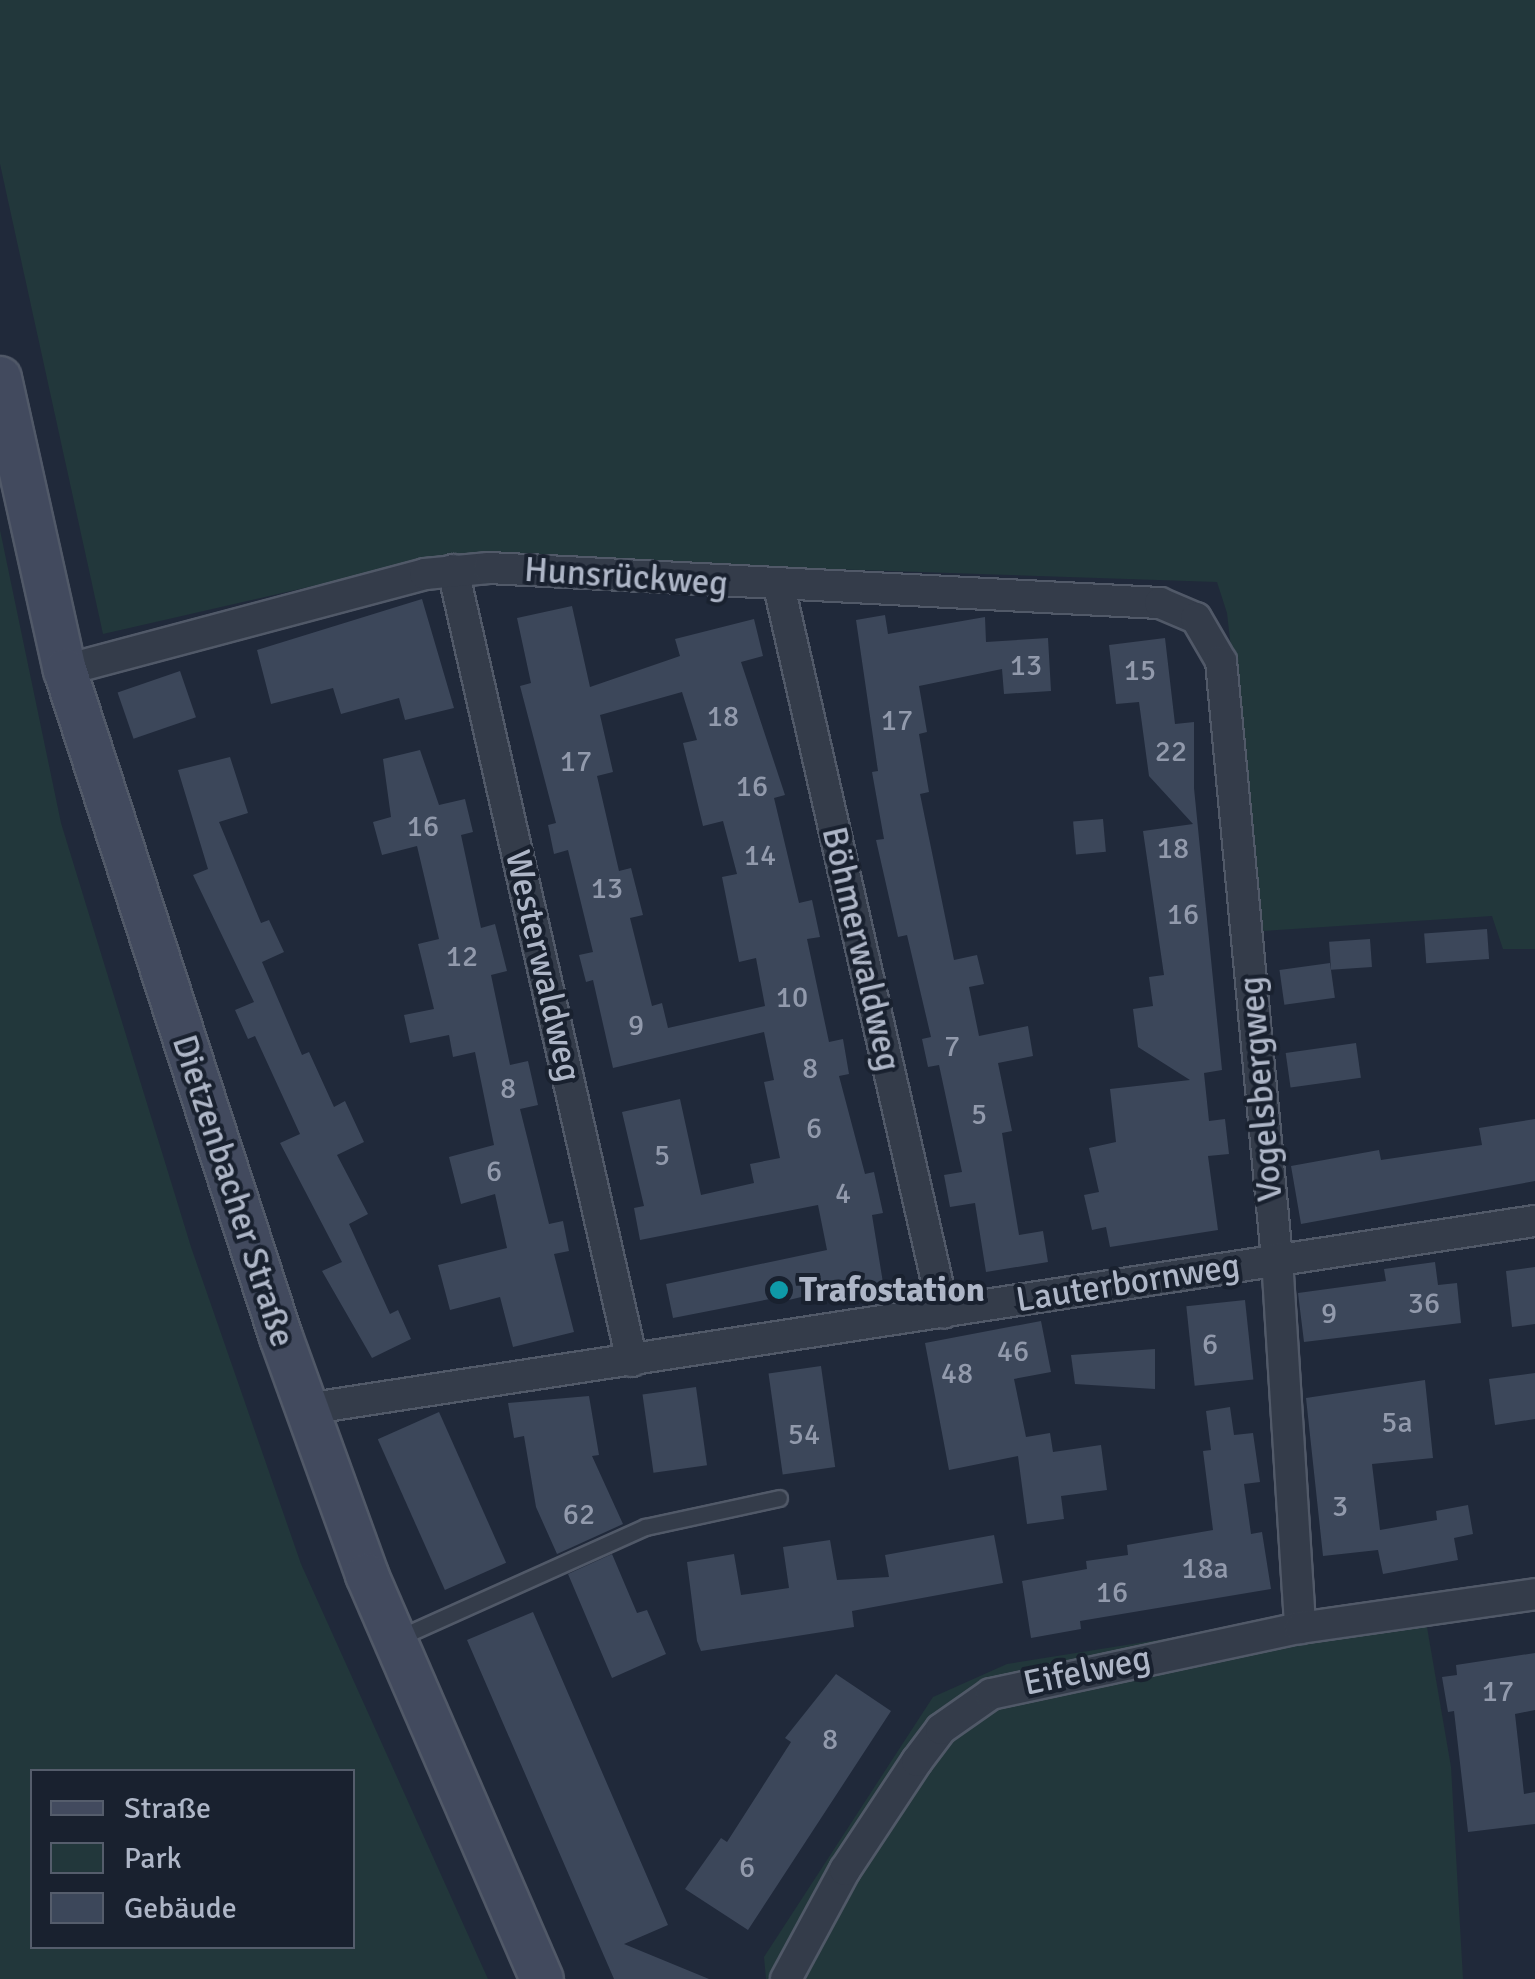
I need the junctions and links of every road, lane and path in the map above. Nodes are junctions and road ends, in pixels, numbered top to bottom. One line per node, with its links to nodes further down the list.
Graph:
1 (0, 378): 5 (main road, Dietzenbacher Straße)
2 (452, 570): 3 (street, Hunsrückweg); 5 (street, Hunsrückweg); 9 (street, Westerwaldweg)
3 (779, 586): 4 (street, Hunsrückweg); 8 (street, Böhmerwaldweg)
4 (1196, 618): 7 (street, Vogelsbergweg)
5 (64, 670): 10 (main road, Dietzenbacher Straße)
6 (1535, 1221): 7 (street, Lauterbornweg)
7 (1276, 1259): 8 (street, Lauterbornweg); 13 (street, Vogelsbergweg)
8 (944, 1312): 9 (street, Lauterbornweg)
9 (632, 1361): 10 (street, Lauterbornweg)
10 (306, 1409): 14 (main road, Dietzenbacher Straße)
11 (779, 1498): 14 (lane)
12 (1535, 1594): 13 (street, Eifelweg)
13 (1300, 1628): 16 (street, Eifelweg)
14 (394, 1640): 15 (main road, Dietzenbacher Straße)
15 (542, 1979)
16 (786, 1979)

